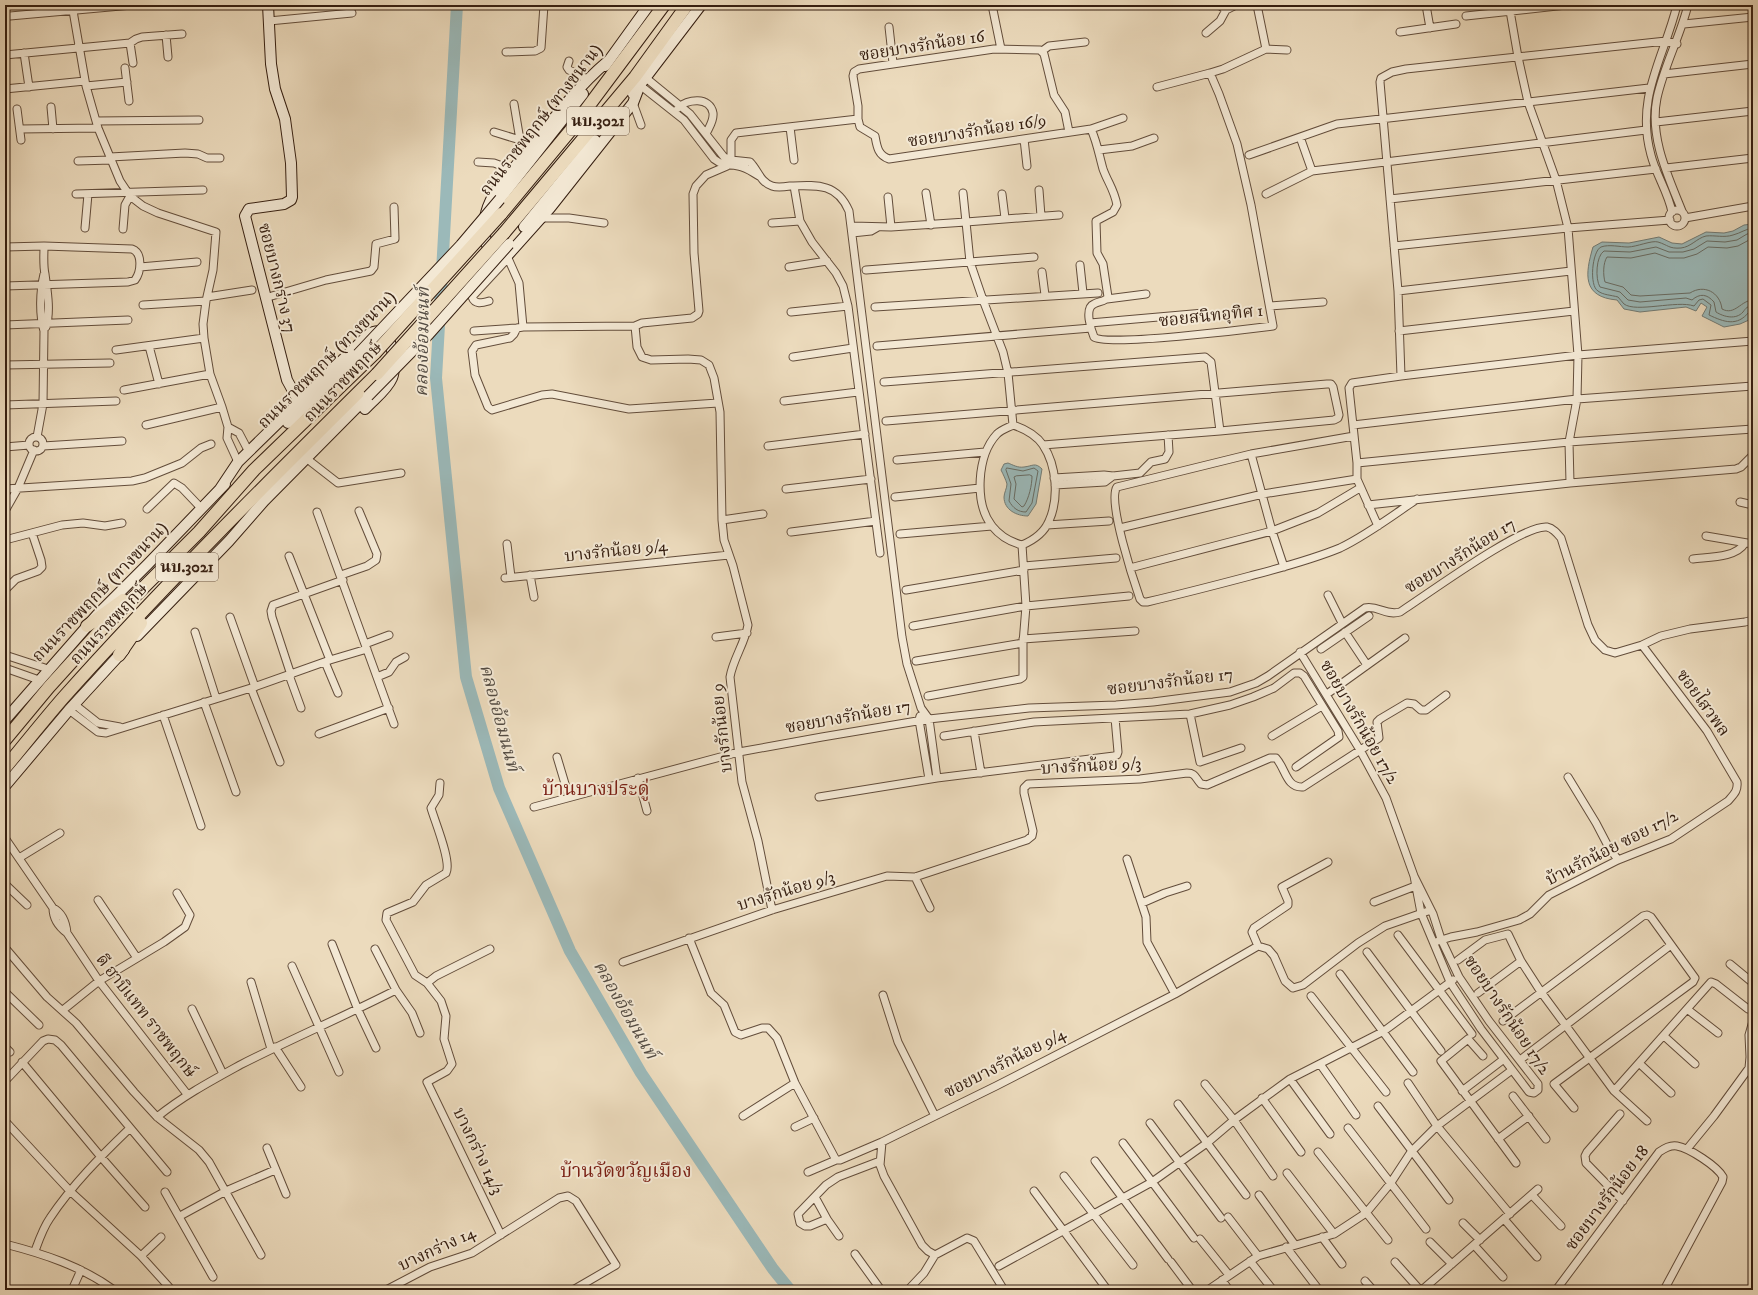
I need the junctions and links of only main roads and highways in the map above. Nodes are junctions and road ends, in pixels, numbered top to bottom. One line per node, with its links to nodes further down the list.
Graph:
1 (268, 5): 9 (main road, ซอยบางกร่าง 37)
2 (650, 5): 6 (main road, ถนนราชพฤกษ์ (ทางขนาน) / นบ.3021)
3 (664, 5): 12 (main road, ถนนราชพฤกษ์ / นบ.3021, bridge)
4 (687, 5): 8 (main road, ถนนราชพฤกษ์ / นบ.3021)
5 (701, 5): 7 (main road, นบ.3021)
6 (608, 61): 7 (main road); 10 (main road, ถนนราชพฤกษ์ (ทางขนาน) / นบ.3021, bridge)
7 (642, 84): 8 (main road, นบ.3021)
8 (507, 239): 11 (main road, นบ.3021, bridge); 13 (main road, ถนนราชพฤกษ์ / นบ.3021, bridge)
9 (299, 402): 10 (main road); 11 (main road)
10 (220, 489): 14 (main road, ถนนราชพฤกษ์ (ทางขนาน) / นบ.3021)
11 (229, 541): 15 (main road, นบ.3021)
12 (152, 579): 14 (main road); 17 (main road, ถนนราชพฤกษ์ / นบ.3021)
13 (164, 590): 15 (main road); 18 (main road, ถนนราชพฤกษ์ / นบ.3021)
14 (87, 626): 16 (main road, ถนนราชพฤกษ์ (ทางขนาน) / นบ.3021)
15 (119, 655): 19 (main road, นบ.3021)
16 (5, 720)
17 (5, 740)
18 (5, 768)
19 (5, 786)

